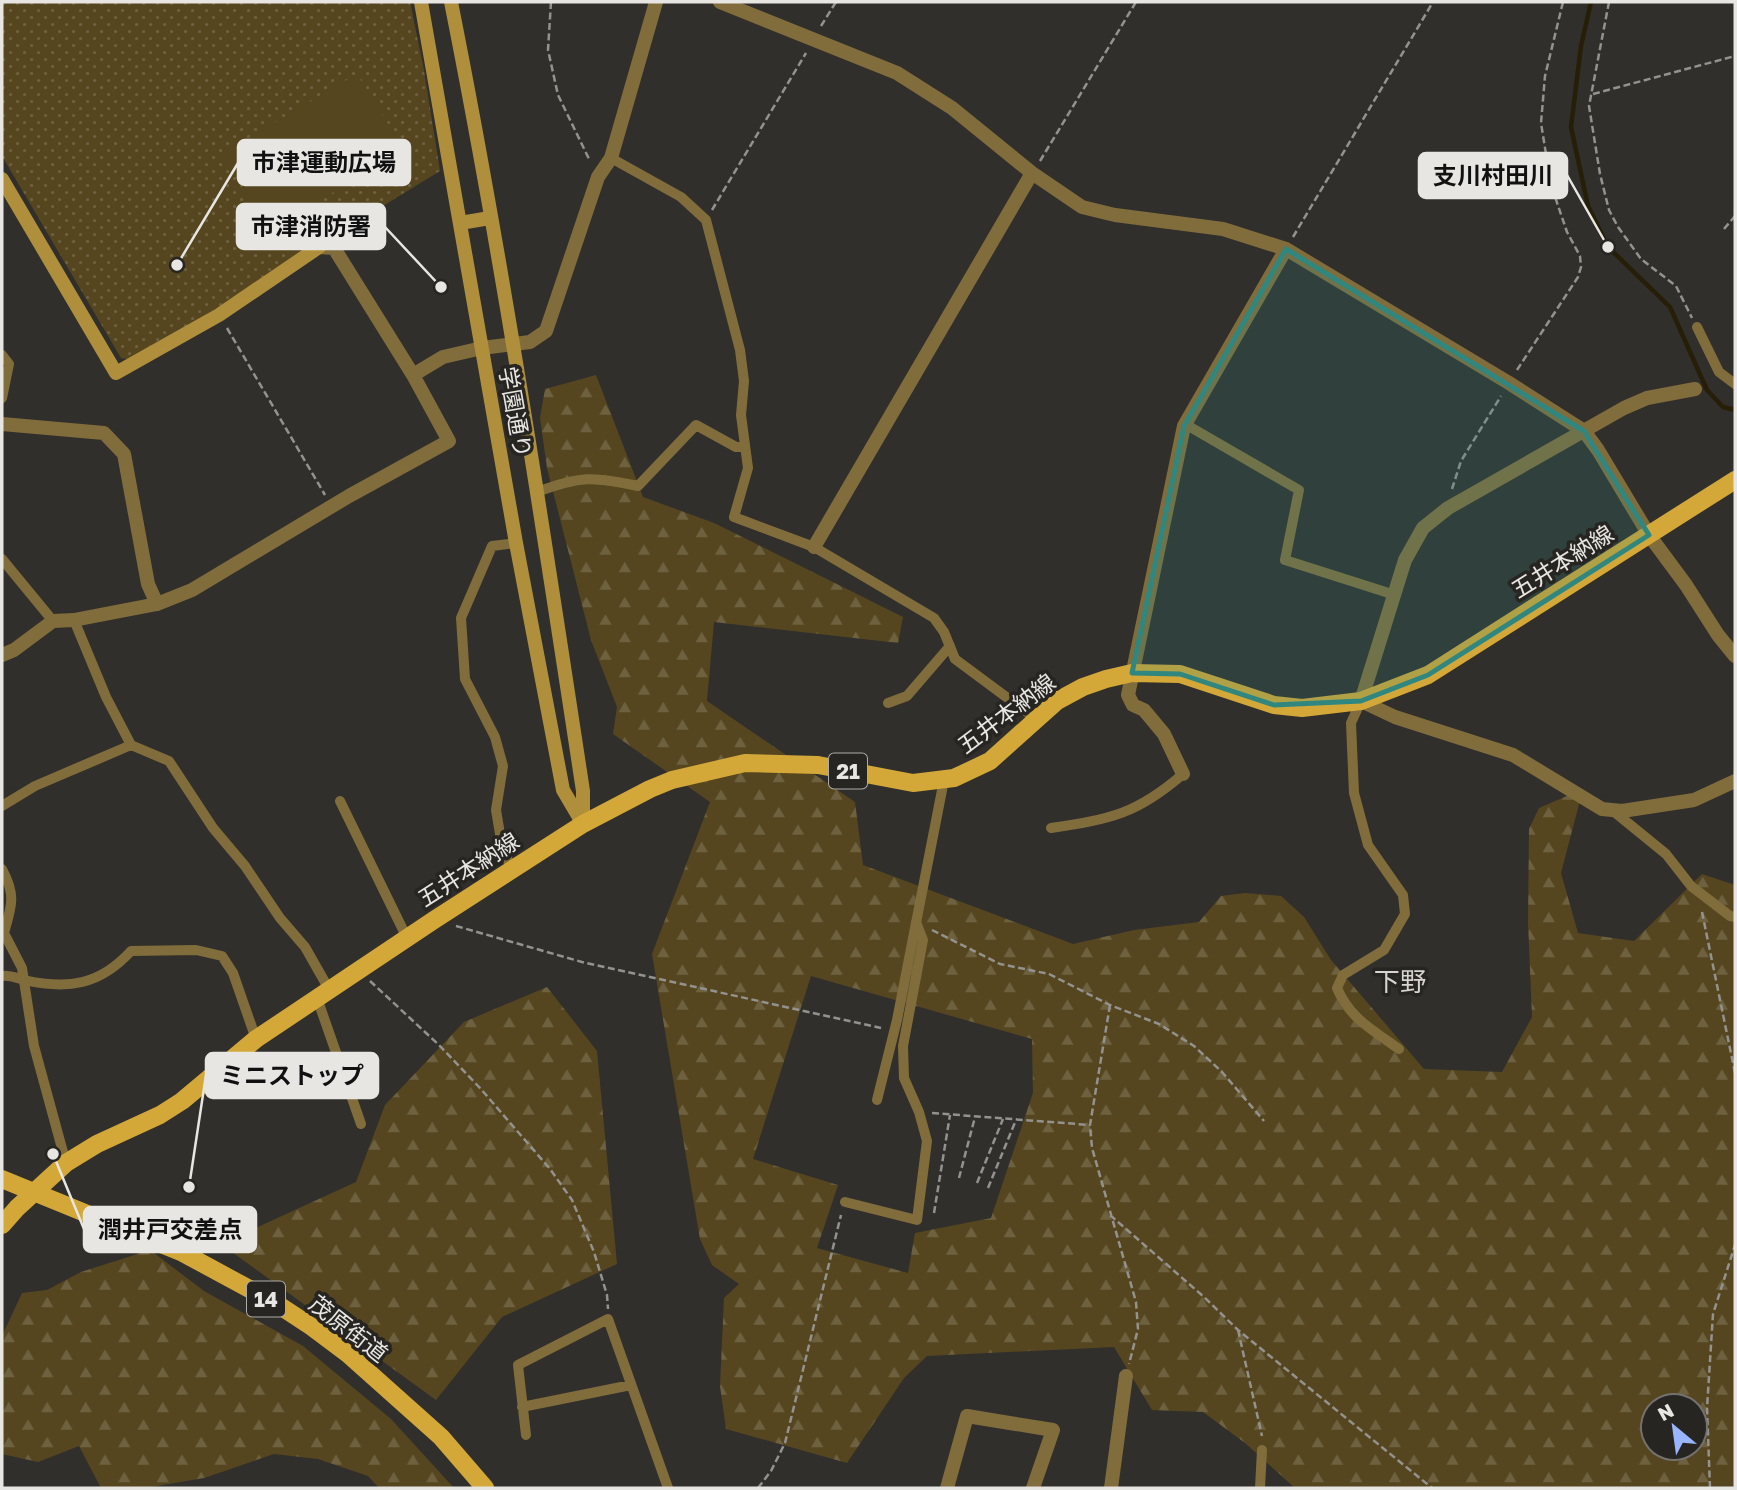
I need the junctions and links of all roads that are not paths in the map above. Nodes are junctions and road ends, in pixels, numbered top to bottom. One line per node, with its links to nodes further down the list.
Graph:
1 (421, 2): 9 (street, 学園通り)
2 (451, 2): 8 (street)
3 (656, 2): 5 (street)
4 (720, 2): 6 (street)
5 (611, 158): 12 (street); 22 (lane)
6 (1032, 173): 10 (street); 27 (street)
7 (2, 179): 15 (street)
8 (490, 218): 9 (street); 12 (street)
9 (460, 223): 13 (street, 学園通り)
10 (1286, 250): 20 (street); 21 (street)
11 (1697, 327): 16 (lane)
12 (511, 344): 13 (street); 24 (street)
13 (482, 348): 15 (street); 26 (street, 学園通り)
14 (2, 355): 18 (lane)
15 (413, 375): 30 (street)
16 (1735, 384)
17 (1695, 389): 21 (street)
18 (2, 398)
19 (2, 424): 30 (street)
20 (1185, 425): 29 (lane); 36 (street)
21 (1584, 430): 25 (street); 29 (street)
22 (745, 447): 24 (lane); 27 (lane)
23 (1735, 480): 25 (main road, 五井本納線 / 21)
24 (537, 492): 47 (street)
25 (1649, 535): 35 (street); 37 (main road, 五井本納線 / 21)
26 (516, 543): 47 (street, 学園通り); 49 (lane)
27 (814, 547): 33 (lane)
28 (2, 559): 32 (lane)
29 (1395, 595): 37 (street)
30 (157, 604): 31 (street)
31 (74, 620): 32 (street); 40 (lane)
32 (53, 621): 34 (street)
33 (950, 646): 38 (lane); 39 (lane)
34 (2, 655)
35 (1735, 656)
36 (1132, 673): 37 (main road, 五井本納線 / 21); 39 (main road, 五井本納線 / 21); 41 (street)
37 (1360, 701): 46 (street); 58 (lane)
38 (888, 702)
39 (1036, 719): 42 (main road, 五井本納線 / 21)
40 (131, 745): 45 (lane); 56 (lane)
41 (1184, 774): 48 (lane)
42 (944, 780): 47 (main road, 五井本納線 / 21); 52 (lane)
43 (1735, 781): 46 (street)
44 (340, 802): 53 (lane)
45 (2, 806)
46 (1612, 810): 51 (lane)
47 (583, 824): 49 (main road, 五井本納線 / 21)
48 (1051, 828)
49 (511, 868): 53 (main road, 五井本納線 / 21)
50 (2, 869): 55 (lane)
51 (1735, 917)
52 (916, 922): 59 (lane); 64 (lane)
53 (407, 938): 56 (main road, 五井本納線 / 21)
54 (2, 976): 55 (lane)
55 (23, 980): 57 (lane); 61 (lane)
56 (323, 994): 57 (main road, 五井本納線 / 21); 60 (lane)
57 (256, 1039): 61 (main road, 五井本納線 / 21)
58 (1399, 1049)
59 (877, 1100)
60 (360, 1125)
61 (66, 1163): 63 (main road, 五井本納線 / 21)
62 (2, 1179): 63 (main road, 茂原街道 / 14)
63 (35, 1192): 65 (main road, 五井本納線 / 21); 71 (main road, 茂原街道 / 14)
64 (845, 1202)
65 (2, 1226)
66 (1126, 1376): 75 (street)
67 (631, 1385): 68 (lane); 68 (lane); 72 (lane)
68 (522, 1407): 69 (lane)
69 (526, 1434)
70 (1262, 1450): 76 (lane)
71 (485, 1488)
72 (668, 1488)
73 (947, 1488): 74 (street)
74 (1033, 1488)
75 (1111, 1488)
76 (1260, 1488)

